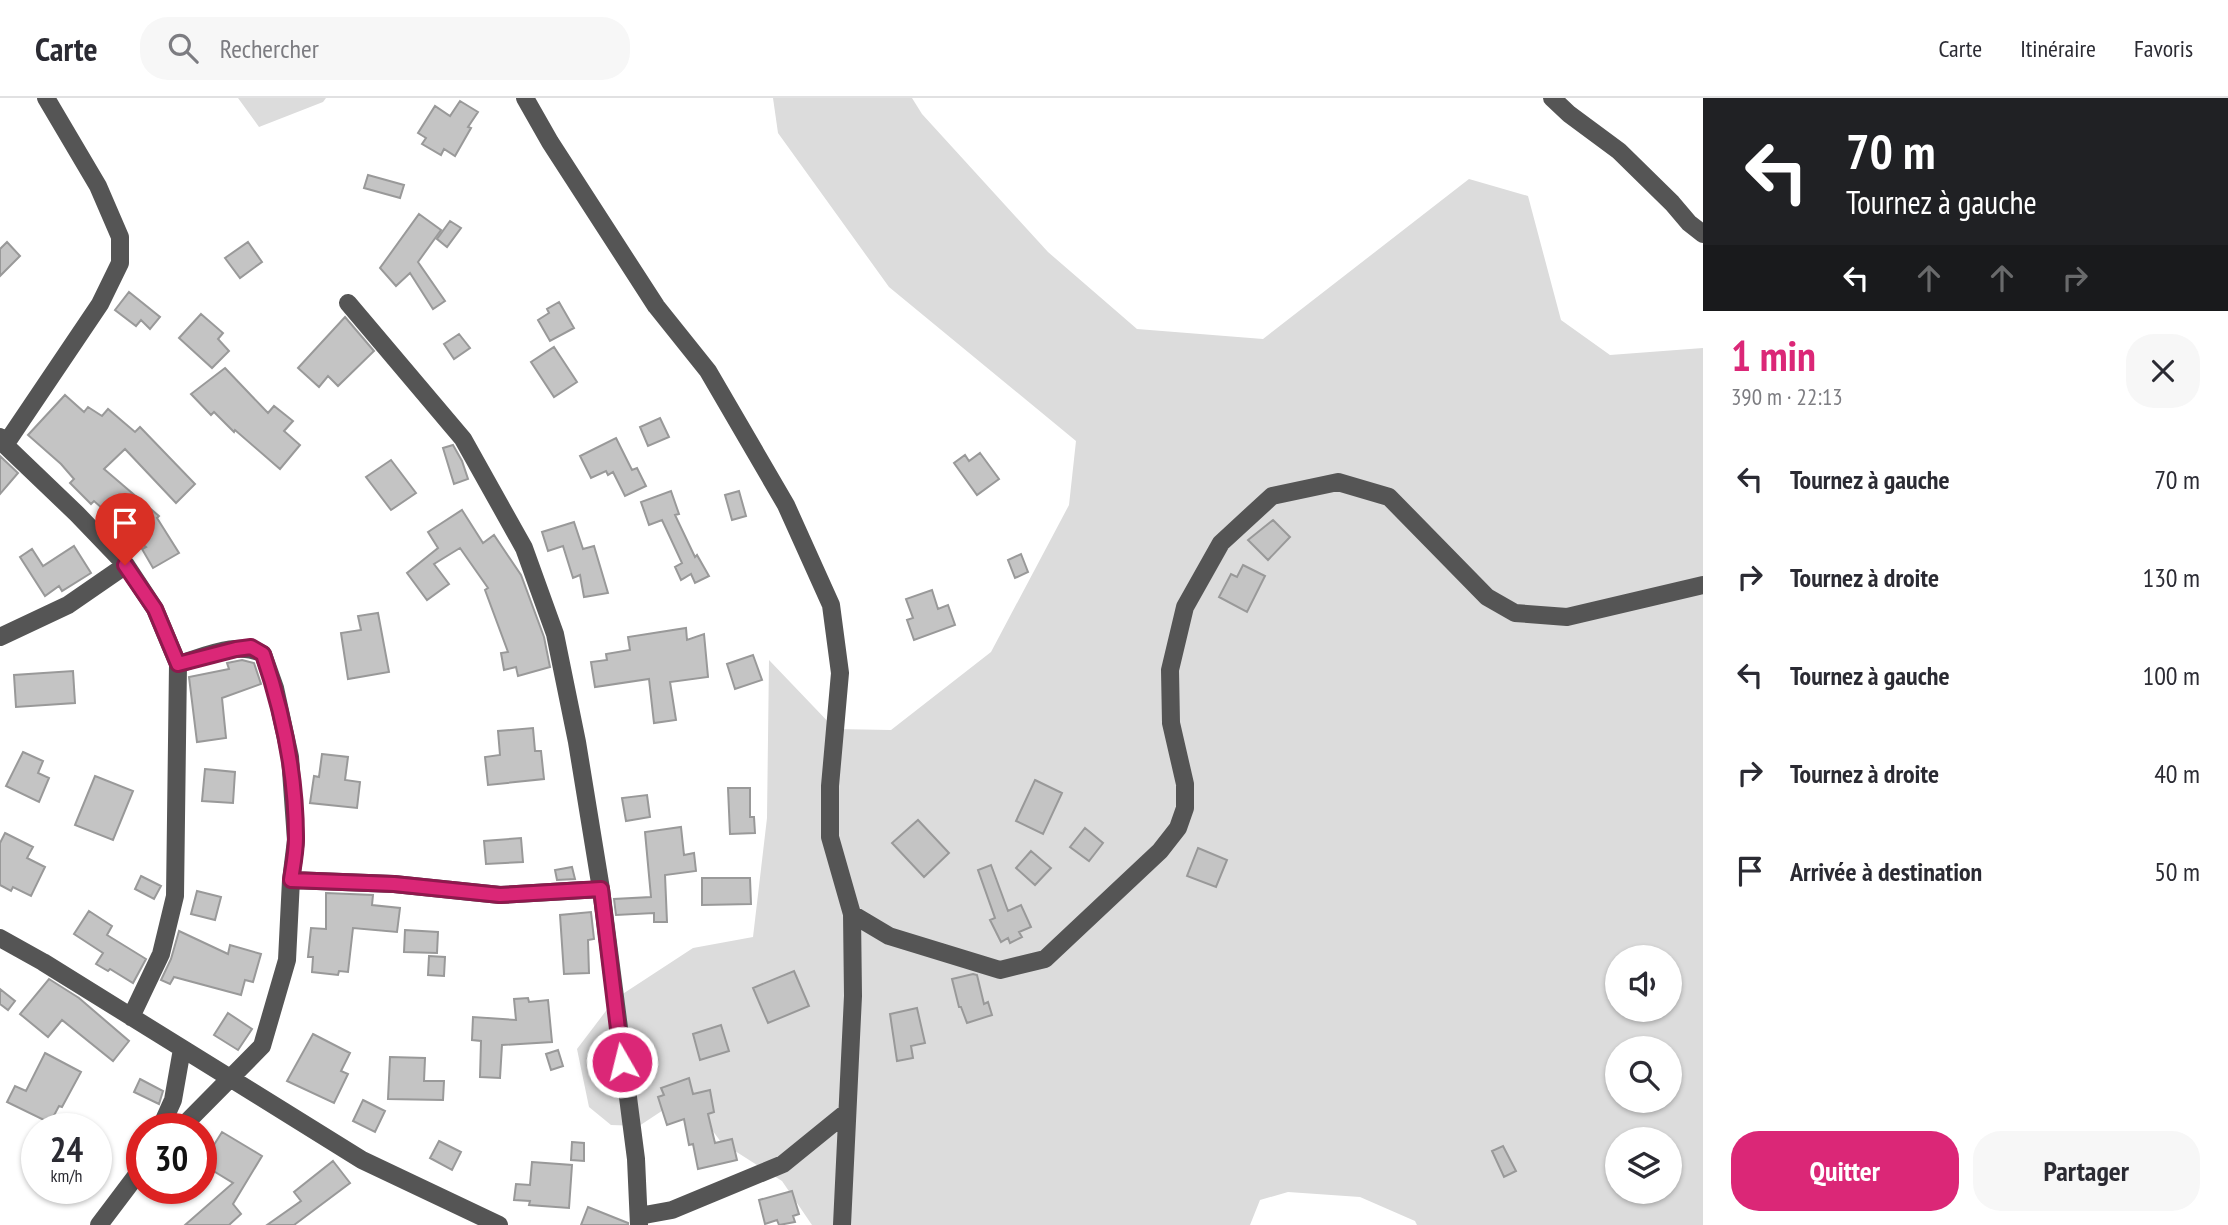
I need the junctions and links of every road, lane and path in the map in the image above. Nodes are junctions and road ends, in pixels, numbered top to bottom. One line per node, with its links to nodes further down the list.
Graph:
1 (46, 98): 6 (street)
2 (525, 98): 13 (street)
3 (1552, 98): 4 (street)
4 (1703, 234)
5 (348, 303): 12 (street)
6 (2, 441): 7 (street)
7 (125, 565): 9 (street); 10 (street)
8 (1703, 585): 13 (street)
9 (0, 637)
10 (178, 664): 11 (street); 15 (street)
11 (291, 880): 12 (street); 17 (street)
12 (601, 889): 22 (street)
13 (852, 914): 18 (street)
14 (0, 938): 15 (street)
15 (131, 1017): 16 (street)
16 (182, 1049): 17 (street); 19 (street)
17 (230, 1078): 20 (street); 24 (street)
18 (848, 1112): 22 (street); 25 (street)
19 (167, 1113)
20 (196, 1113)
21 (126, 1189): 23 (street)
22 (639, 1221)
23 (99, 1225)
24 (499, 1225)
25 (842, 1225)

